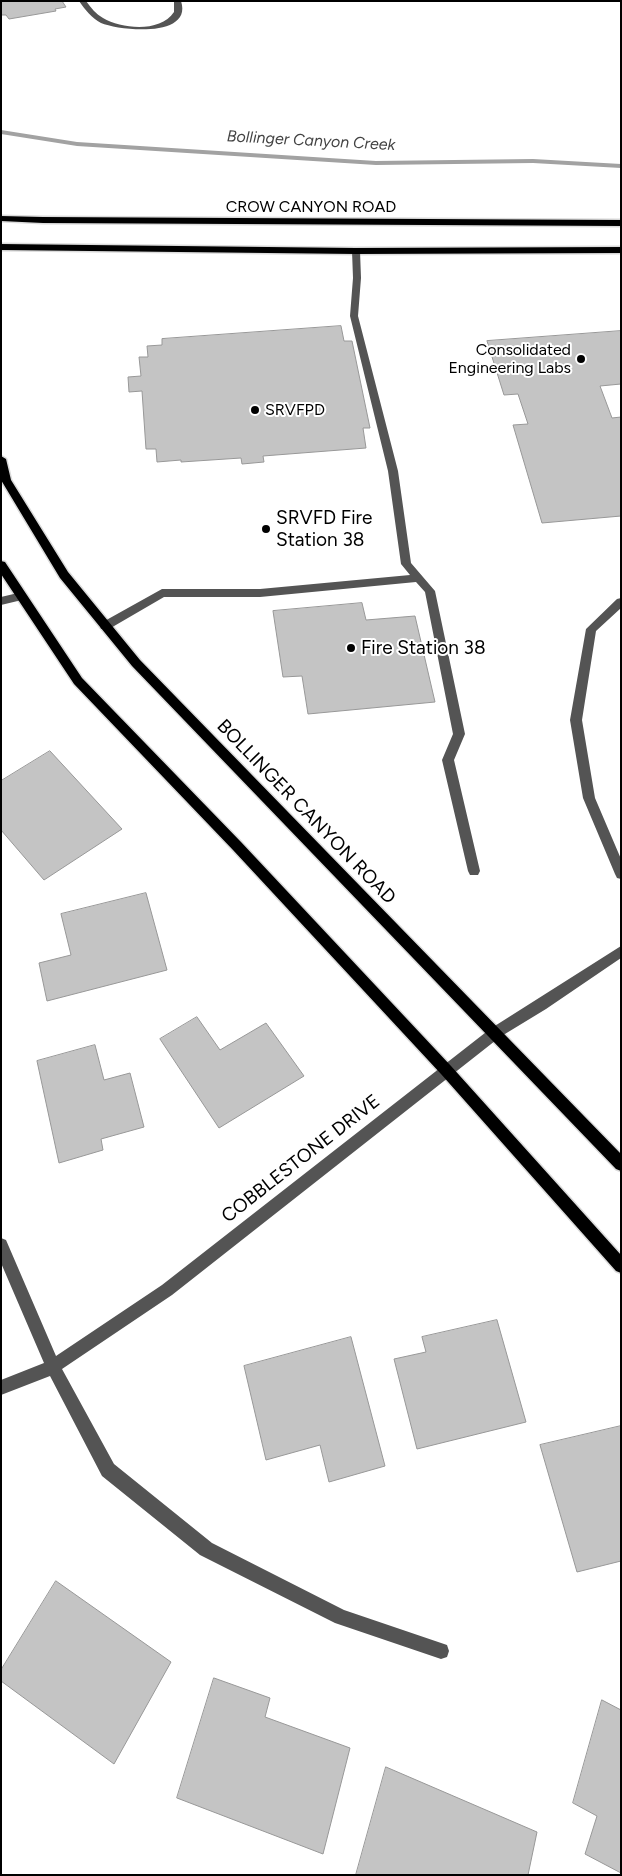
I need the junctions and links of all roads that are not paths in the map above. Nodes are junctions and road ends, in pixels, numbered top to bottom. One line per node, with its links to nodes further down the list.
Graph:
1 (82, 1): 2 (street)
2 (176, 1)
3 (1, 218): 4 (main road, CROW CANYON ROAD)
4 (621, 223)
5 (1, 248): 7 (main road)
6 (621, 250): 7 (main road)
7 (356, 251): 10 (street)
8 (1, 459): 14 (main road, BOLLINGER CANYON ROAD)
9 (1, 565): 11 (main road)
10 (419, 578): 14 (street); 15 (street)
11 (22, 596): 12 (street); 19 (main road)
12 (1, 601)
13 (621, 602): 16 (street)
14 (106, 626): 18 (main road, BOLLINGER CANYON ROAD)
15 (474, 871)
16 (621, 874)
17 (621, 951): 18 (street, COBBLESTONE DRIVE)
18 (495, 1033): 19 (street, COBBLESTONE DRIVE); 20 (main road, BOLLINGER CANYON ROAD)
19 (446, 1070): 22 (main road); 23 (street, COBBLESTONE DRIVE)
20 (621, 1164)
21 (1, 1246): 23 (street)
22 (621, 1266)
23 (53, 1367): 24 (street, COBBLESTONE DRIVE); 25 (street)
24 (1, 1388)
25 (441, 1651)

